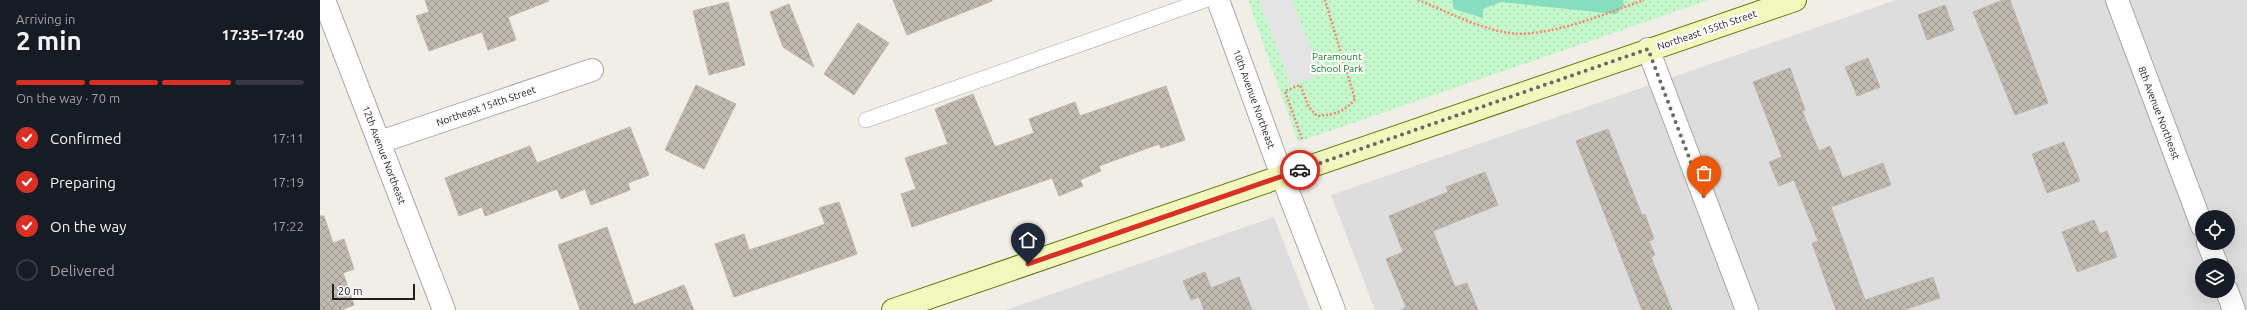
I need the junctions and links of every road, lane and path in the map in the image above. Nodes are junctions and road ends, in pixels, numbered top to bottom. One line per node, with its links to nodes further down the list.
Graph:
1 (1205, 0): 11 (lane)
2 (1218, 0): 14 (street, 10th Avenue Northeast)
3 (1325, 0): 12 (path)
4 (1418, 0): 5 (path)
5 (1644, 0)
6 (1795, 0): 9 (street, Northeast 155th Street)
7 (2117, 0): 15 (street, 8th Avenue Northeast)
8 (325, 11): 13 (street, 12th Avenue Northeast)
9 (1648, 49): 14 (street, Northeast 155th Street); 20 (street)
10 (592, 70): 13 (street, Northeast 154th Street)
11 (866, 120)
12 (1302, 139)
13 (380, 142): 17 (street, 12th Avenue Northeast)
14 (1282, 176): 18 (street, Northeast 155th Street); 19 (street, 10th Avenue Northeast)
15 (2196, 210)
16 (2230, 298): 21 (street)
17 (444, 310)
18 (893, 310)
19 (1334, 310)
20 (1747, 310)
21 (2234, 310)

